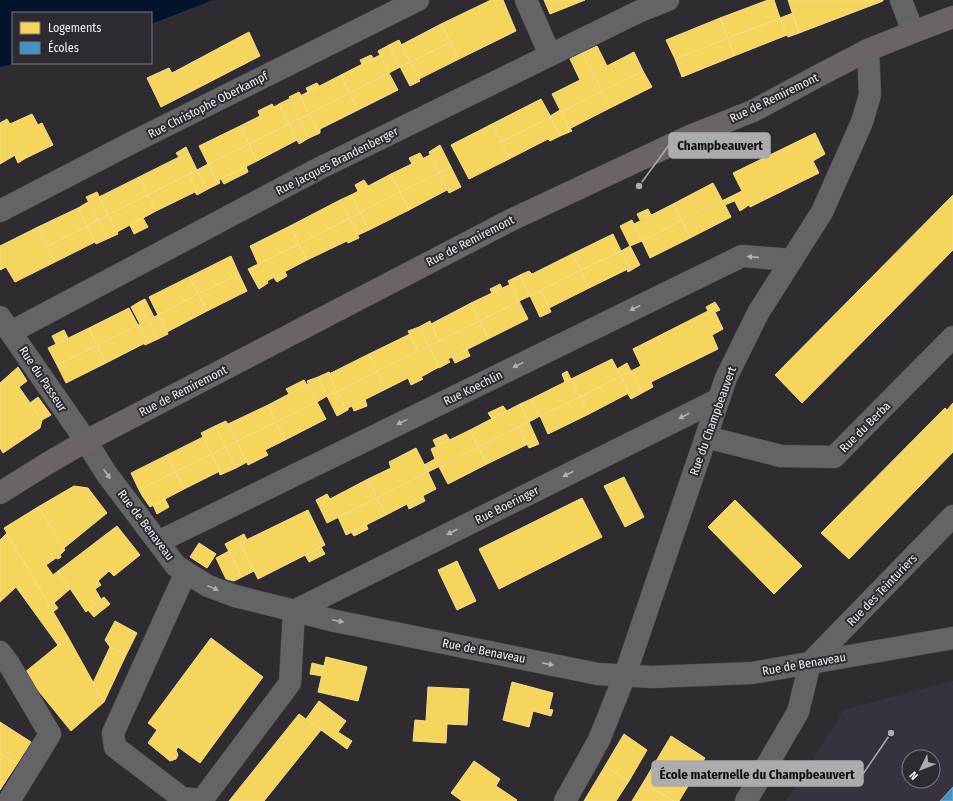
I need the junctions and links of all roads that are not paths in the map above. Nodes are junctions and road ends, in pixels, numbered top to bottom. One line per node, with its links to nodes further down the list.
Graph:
1 (418, 0): 9 (street, Rue Christophe Oberkampf)
2 (526, 0): 8 (street)
3 (668, 0): 8 (street, Rue Jacques Brandenberger)
4 (901, 0): 6 (street)
5 (953, 16): 6 (main road, Rue de Remiremont)
6 (913, 32): 7 (main road, Rue de Remiremont)
7 (868, 50): 10 (street, Rue du Champbeauvert); 15 (main road, Rue de Remiremont)
8 (550, 55): 11 (street, Rue Jacques Brandenberger)
9 (0, 211)
10 (792, 260): 13 (street, Rue du Champbeauvert); 18 (street, Rue Koechlin, one-way to 18)
11 (5, 325): 15 (street, Rue du Passeur)
12 (953, 338): 14 (street, Rue du Berba)
13 (719, 398): 14 (street, Rue du Champbeauvert); 20 (street, Rue Boeringer, one-way to 20)
14 (706, 437): 24 (street, Rue du Champbeauvert)
15 (86, 441): 16 (main road, Rue de Remiremont); 18 (street, Rue de Benaveau, one-way to 18)
16 (0, 493)
17 (953, 516): 23 (street, Rue des Teinturiers)
18 (158, 542): 19 (street, Rue de Benaveau)
19 (186, 572): 20 (street, Rue de Benaveau, one-way to 20); 20 (street)
20 (294, 611): 24 (street, Rue de Benaveau, one-way to 24)
21 (953, 638): 23 (street, Rue de Benaveau)
22 (0, 652): 25 (street)
23 (810, 664): 24 (street, Rue de Benaveau); 27 (street)
24 (625, 675): 26 (street, Rue du Champbeauvert)
25 (9, 801)
26 (565, 801)
27 (746, 801)

